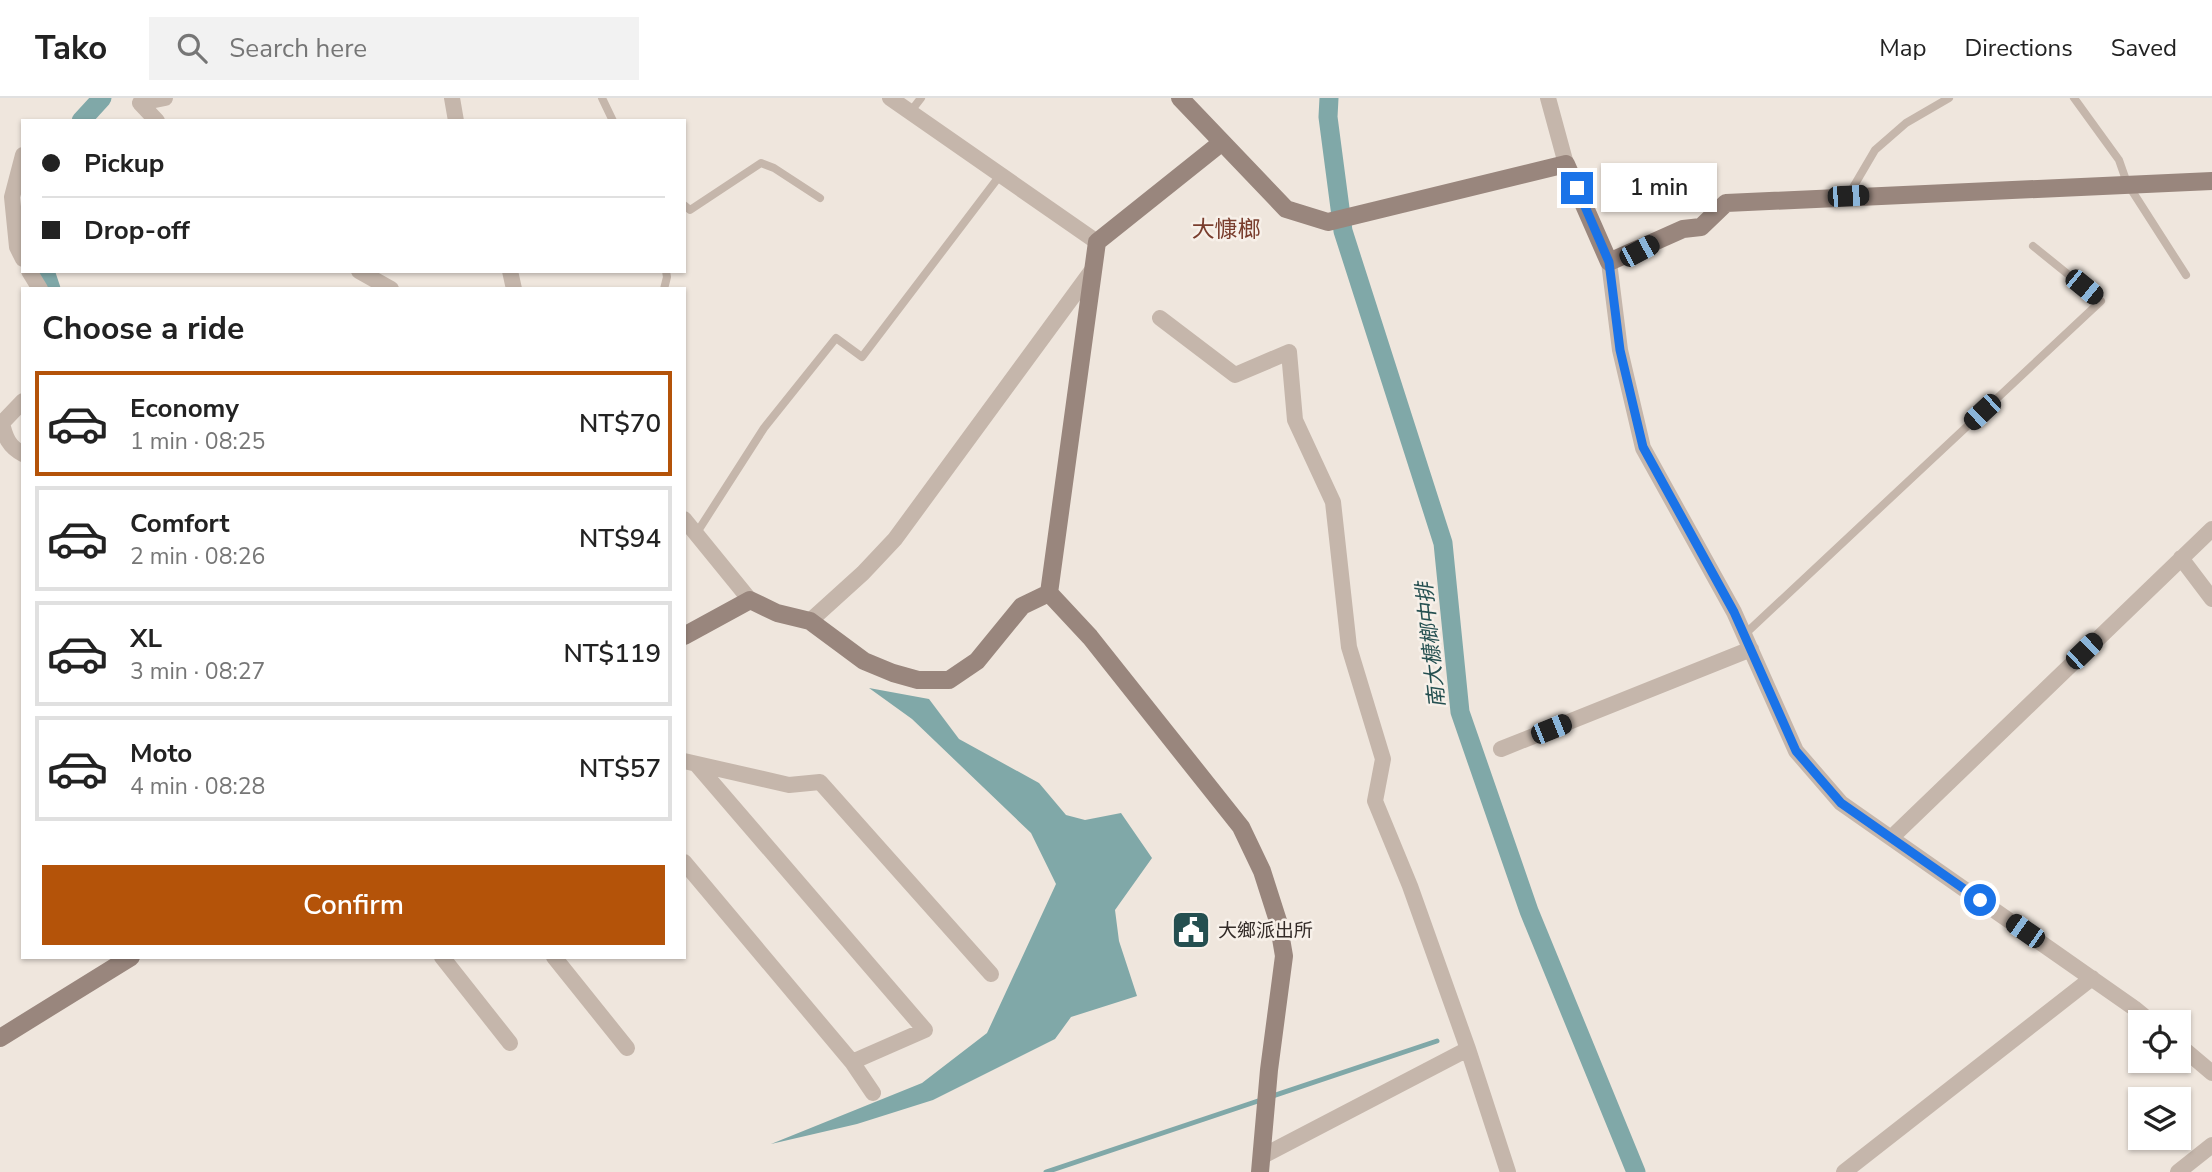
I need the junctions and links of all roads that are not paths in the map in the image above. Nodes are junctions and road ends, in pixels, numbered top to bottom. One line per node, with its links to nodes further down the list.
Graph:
1 (165, 98): 9 (street)
2 (452, 98): 12 (street)
3 (602, 98): 13 (lane)
4 (890, 98): 10 (street)
5 (1180, 98): 14 (street)
6 (1548, 98): 16 (street)
7 (1949, 98): 20 (lane)
8 (2074, 98): 19 (lane)
9 (139, 101): 11 (street)
10 (916, 104): 17 (street)
11 (155, 119)
12 (456, 119)
13 (612, 119)
14 (1220, 143): 16 (street); 23 (street)
15 (21, 163): 25 (street)
16 (1566, 164): 26 (street)
17 (1001, 174): 23 (street); 36 (lane)
18 (2212, 181): 19 (street)
19 (2127, 183): 20 (street); 29 (lane)
20 (1848, 196): 26 (street)
21 (820, 198): 22 (lane)
22 (686, 207)
23 (1097, 242): 27 (street)
24 (2033, 246): 43 (lane)
25 (21, 255)
26 (1609, 262): 43 (street)
27 (1093, 269): 38 (street); 41 (street)
28 (362, 273): 30 (street)
29 (2186, 275)
30 (387, 287)
31 (1160, 318): 57 (street)
32 (21, 403): 33 (street)
33 (21, 453)
34 (686, 522): 36 (street)
35 (2212, 529): 37 (street)
36 (696, 534): 40 (street)
37 (2181, 558): 39 (street); 46 (street)
38 (1049, 593): 41 (street); 63 (street)
39 (2212, 599)
40 (750, 600): 41 (street); 42 (street)
41 (810, 621)
42 (686, 635)
43 (1747, 642): 44 (street); 46 (street)
44 (1501, 749)
45 (690, 763): 51 (street); 59 (street)
46 (1891, 838): 52 (street)
47 (686, 864): 59 (street)
48 (128, 959): 54 (street)
49 (444, 959): 55 (street)
50 (556, 959): 56 (street)
51 (991, 974)
52 (2092, 978): 53 (street); 65 (street)
53 (2135, 1010)
54 (0, 1038)
55 (510, 1043)
56 (627, 1048)
57 (1468, 1049): 63 (street); 64 (street)
58 (2191, 1055): 60 (street)
59 (852, 1062): 61 (street)
60 (2212, 1073)
61 (873, 1093)
62 (2212, 1145): 66 (street)
63 (1261, 1164)
64 (1508, 1172)
65 (1844, 1172)
66 (2178, 1172)

